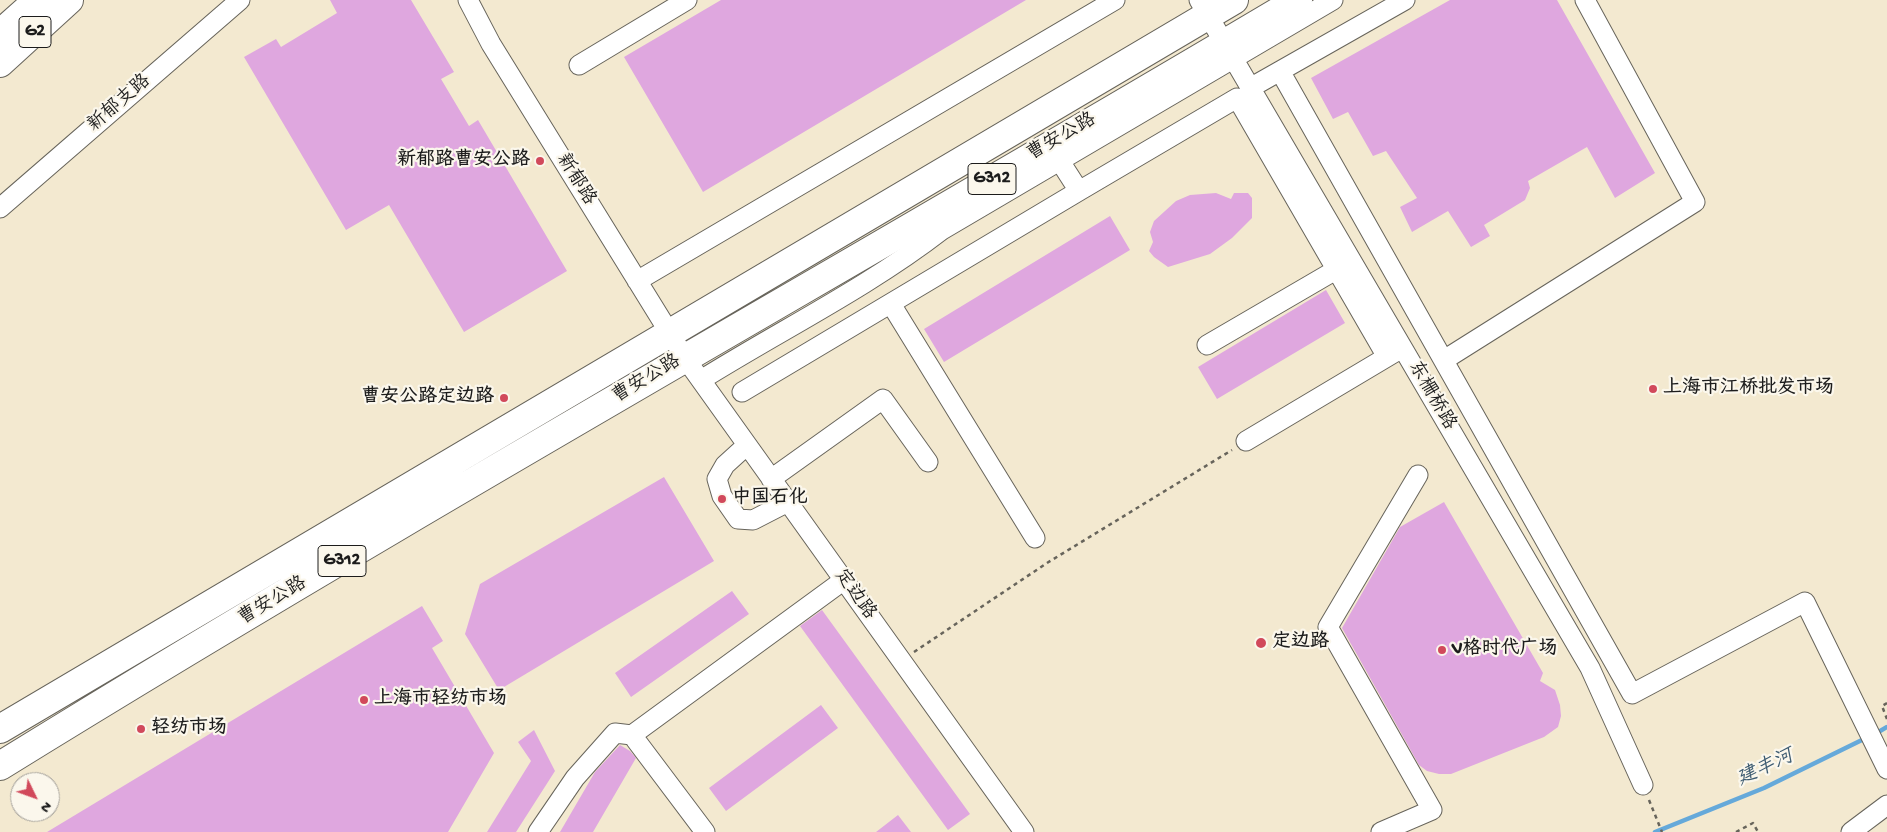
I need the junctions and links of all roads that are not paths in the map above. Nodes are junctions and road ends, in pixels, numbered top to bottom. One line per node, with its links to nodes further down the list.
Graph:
1 (38, 0): 13 (highway, G2)
2 (70, 0): 15 (highway, G2)
3 (240, 0): 21 (street, 新郁支路)
4 (468, 0): 23 (street, 新郁路)
5 (687, 0): 16 (street)
6 (1114, 0): 23 (street)
7 (1234, 0): 12 (highway, 曹安公路 / G312)
8 (1298, 0): 14 (highway, 曹安公路 / G312)
9 (1333, 0): 14 (street)
10 (1405, 0): 17 (street)
11 (1585, 0): 29 (street)
12 (1203, 7): 14 (street, 东栅桥路); 25 (highway, 曹安公路 / G312)
13 (0, 34)
14 (1229, 51): 18 (street, 东栅桥路); 19 (highway, 曹安公路 / G312)
15 (0, 63)
16 (580, 65)
17 (1280, 72): 18 (street); 29 (street)
18 (1243, 93): 20 (street); 22 (street, 东栅桥路)
19 (1054, 153): 20 (street); 28 (highway, 曹安公路 / G312); 30 (street)
20 (1079, 192): 24 (street)
21 (0, 208)
22 (1344, 265): 26 (street); 27 (street, 东栅桥路)
23 (637, 281): 25 (street, 新郁路)
24 (891, 304): 31 (street); 38 (street)
25 (669, 334): 28 (street, 新郁路); 40 (highway, 曹安公路 / G312)
26 (1207, 345)
27 (1395, 352): 32 (street); 44 (street, 东栅桥路)
28 (685, 358): 30 (street, 定边路); 43 (highway, 曹安公路 / G312)
29 (1444, 360): 42 (street)
30 (701, 380): 33 (street, 定边路)
31 (742, 392)
32 (1246, 441)
33 (747, 445): 36 (street, 定边路); 37 (street)
34 (928, 462): 36 (street)
35 (1418, 475): 49 (street)
36 (771, 479): 37 (street, 定边路)
37 (788, 502): 39 (street, 定边路)
38 (1035, 538)
39 (844, 580): 41 (street); 48 (street, 定边路)
40 (0, 729)
41 (632, 735): 46 (street); 47 (street)
42 (1883, 763)
43 (0, 766)
44 (1643, 784)
45 (1887, 805): 50 (street)
46 (538, 832)
47 (705, 832)
48 (1024, 832)
49 (1381, 832)
50 (1852, 832)

